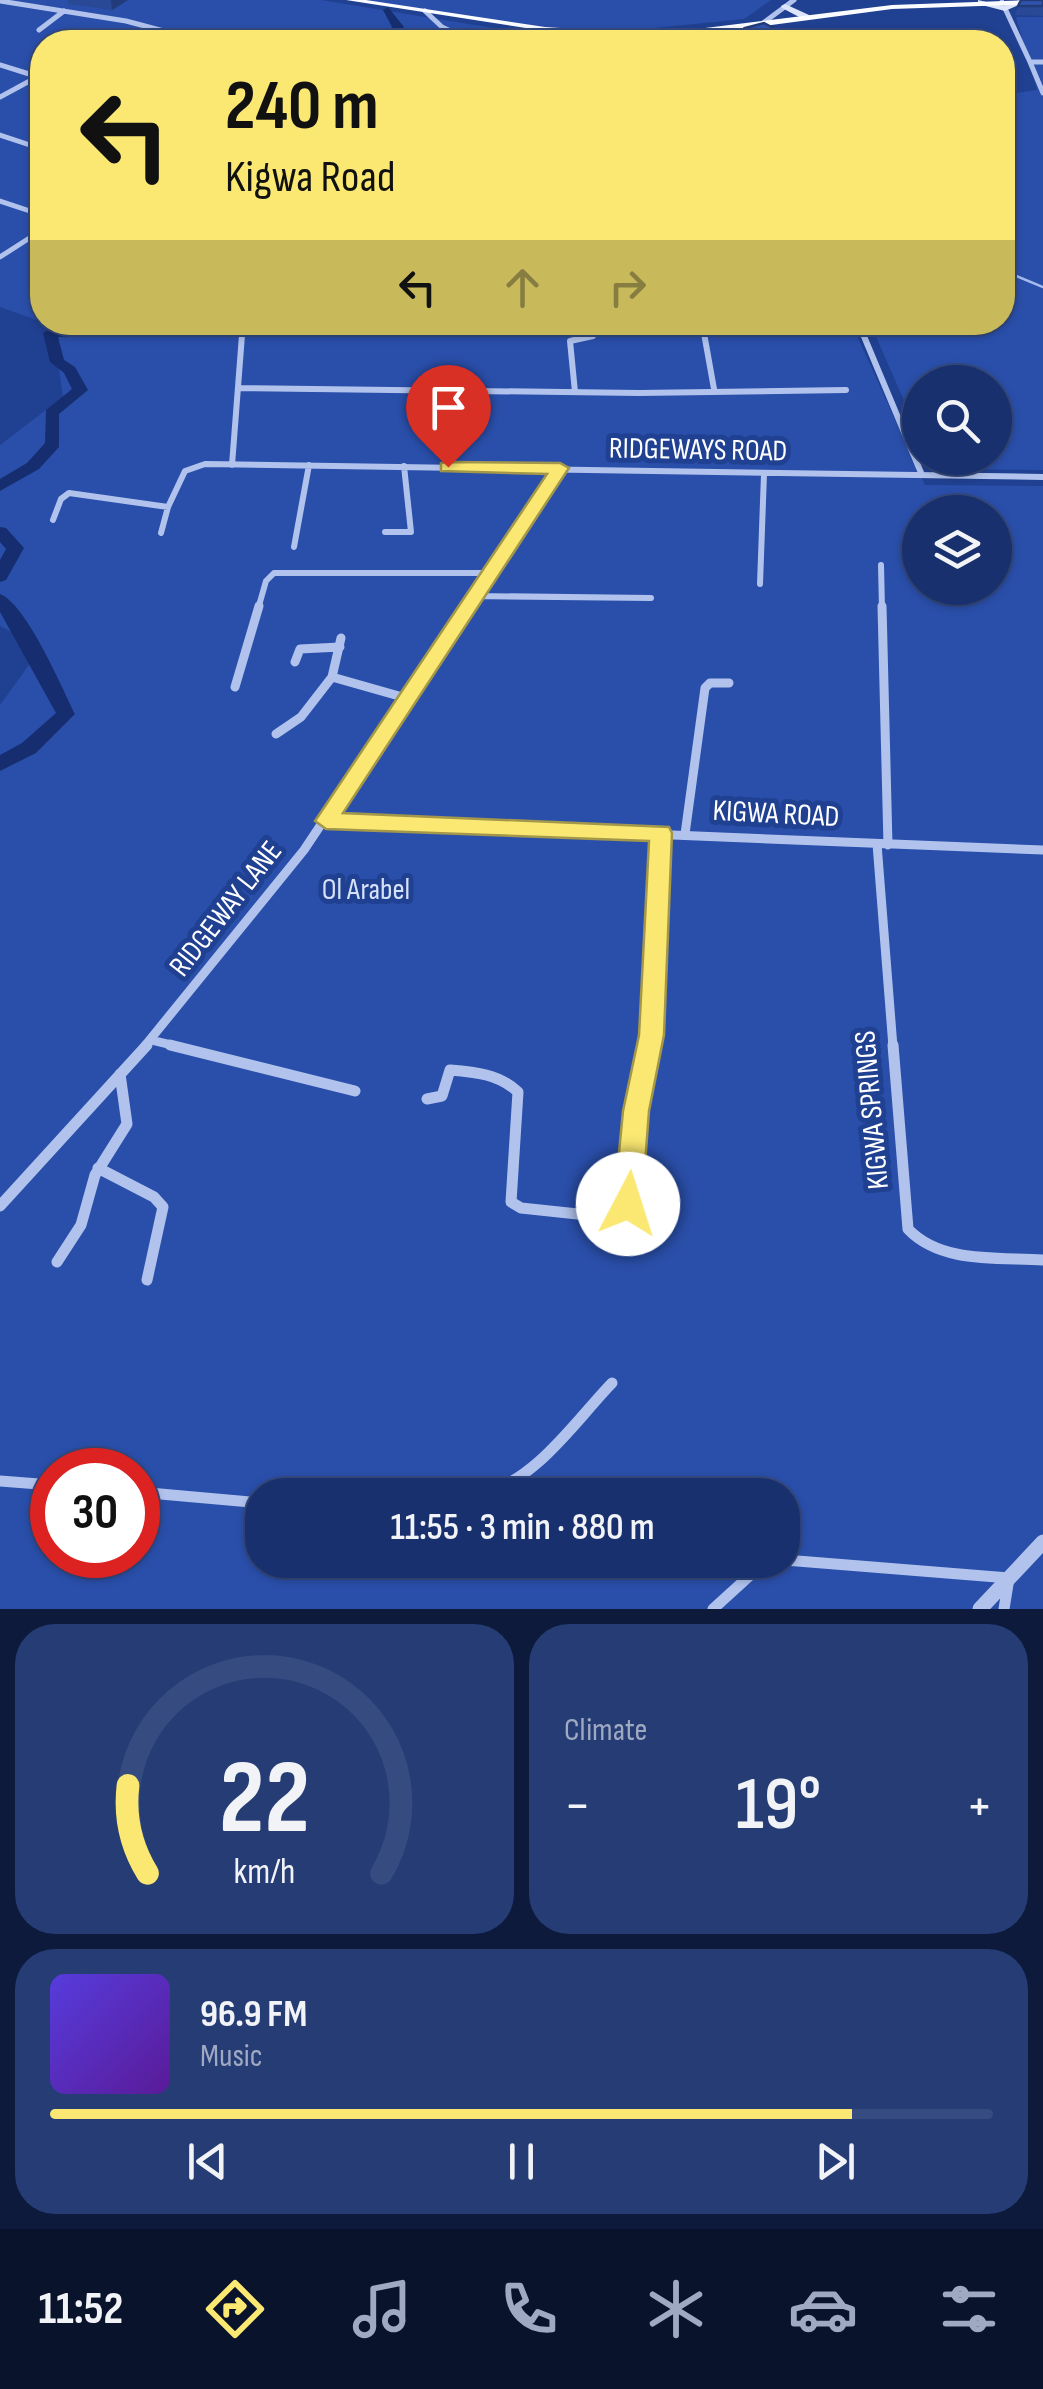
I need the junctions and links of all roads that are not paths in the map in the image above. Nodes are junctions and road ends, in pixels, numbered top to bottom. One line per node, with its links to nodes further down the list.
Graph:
1 (350, 0): 9 (highway)
2 (794, 0): 8 (street)
3 (0, 2): 10 (street)
4 (981, 2): 7 (highway); 11 (highway)
5 (1021, 2): 6 (highway); 7 (highway)
6 (1043, 2)
7 (1003, 5): 20 (street)
8 (786, 6): 11 (main road); 12 (street)
9 (425, 11): 16 (street); 17 (highway)
10 (64, 12): 14 (street); 15 (street)
11 (806, 17): 12 (highway)
12 (763, 23): 13 (highway)
13 (728, 28): 18 (highway)
14 (39, 30)
15 (163, 30)
16 (448, 30)
17 (568, 30)
18 (693, 30)
19 (1015, 30): 21 (street)
20 (1015, 30)
21 (1030, 62): 22 (street); 26 (street)
22 (1043, 62)
23 (0, 65): 24 (street)
24 (30, 74)
25 (30, 82): 27 (street)
26 (1043, 93)
27 (0, 97)
28 (0, 135): 29 (street)
29 (30, 145)
30 (0, 200): 31 (street)
31 (30, 211)
32 (30, 238): 33 (street)
33 (0, 257)
34 (242, 335): 38 (street)
35 (704, 335): 39 (street)
36 (863, 335): 47 (street)
37 (593, 336): 41 (street)
38 (240, 388): 41 (street); 42 (street)
39 (714, 390): 40 (street); 41 (street)
40 (846, 390)
41 (575, 392)
42 (232, 465): 43 (street, RIDGEWAYS ROAD); 49 (street, RIDGEWAYS ROAD)
43 (309, 466): 44 (street, RIDGEWAYS ROAD); 53 (street)
44 (404, 466): 45 (street, RIDGEWAYS ROAD); 51 (street)
45 (560, 468): 46 (street, RIDGEWAYS ROAD); 55 (street, RIDGEWAY LANE)
46 (764, 474): 47 (street, RIDGEWAYS ROAD); 56 (street)
47 (922, 476): 48 (street, RIDGEWAYS ROAD)
48 (1043, 477)
49 (168, 507): 50 (street); 52 (street)
50 (54, 520)
51 (385, 532)
52 (162, 533)
53 (294, 547)
54 (881, 565): 68 (street)
55 (490, 573): 57 (street, RIDGEWAY LANE); 62 (street)
56 (760, 584)
57 (475, 596): 58 (street); 63 (street, RIDGEWAY LANE)
58 (651, 598)
59 (294, 662): 60 (street)
60 (332, 677): 63 (street); 64 (street)
61 (729, 682): 67 (street)
62 (235, 687)
63 (406, 698): 65 (street, RIDGEWAY LANE)
64 (276, 734)
65 (326, 821): 66 (street, KIGWA ROAD); 70 (street, RIDGEWAY LANE)
66 (661, 833): 67 (street, KIGWA ROAD); 73 (street)
67 (685, 834): 68 (street, KIGWA ROAD)
68 (883, 844): 69 (street, KIGWA ROAD); 76 (street, KIGWA SPRINGS)
69 (1043, 850)
70 (151, 1040): 71 (street, RIDGEWAY LANE); 72 (street)
71 (120, 1074): 74 (street); 75 (street, RIDGEWAY LANE)
72 (355, 1091)
73 (427, 1099)
74 (98, 1168): 77 (street); 78 (street)
75 (0, 1206)
76 (1043, 1260)
77 (57, 1262)
78 (147, 1280)
79 (612, 1383): 80 (street)
80 (511, 1478)
81 (0, 1481): 82 (street)
82 (30, 1484)
83 (160, 1494): 84 (street)
84 (245, 1501)
85 (1043, 1542): 88 (street)
86 (800, 1561): 88 (street)
87 (747, 1578): 89 (street)
88 (1008, 1578): 90 (street); 91 (street)
89 (712, 1609)
90 (980, 1609)
91 (1004, 1609)

